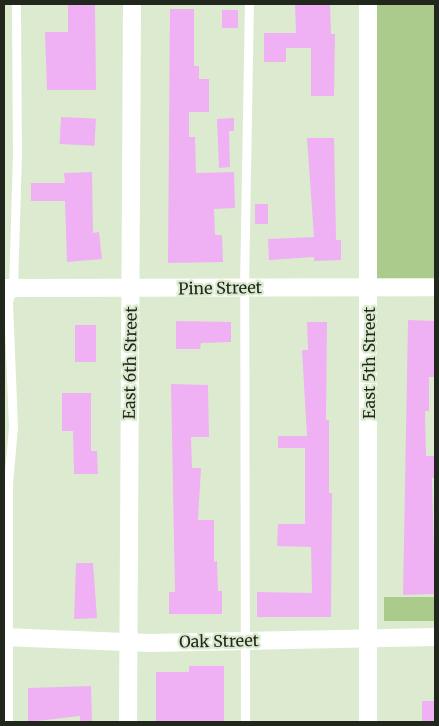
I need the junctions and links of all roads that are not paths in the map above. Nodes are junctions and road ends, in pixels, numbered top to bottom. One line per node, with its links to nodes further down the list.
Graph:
1 (16, 4): 7 (lane)
2 (132, 4): 8 (street, East 6th Street)
3 (249, 4): 5 (lane)
4 (368, 4): 9 (street, East 5th Street)
5 (244, 287): 8 (street, Pine Street); 9 (street, Pine Street); 12 (lane)
6 (435, 287): 9 (street, Pine Street)
7 (8, 288): 8 (street, Pine Street); 10 (lane)
8 (130, 289): 14 (street, East 6th Street)
9 (368, 289): 13 (street, East 5th Street)
10 (7, 637): 14 (street, Oak Street); 15 (lane)
11 (435, 638): 13 (street, Oak Street)
12 (245, 639): 13 (street, Oak Street); 14 (street, Oak Street); 17 (lane)
13 (367, 641): 18 (street, East 5th Street)
14 (128, 642): 16 (street, East 6th Street)
15 (8, 722)
16 (128, 722)
17 (245, 722)
18 (368, 722)

